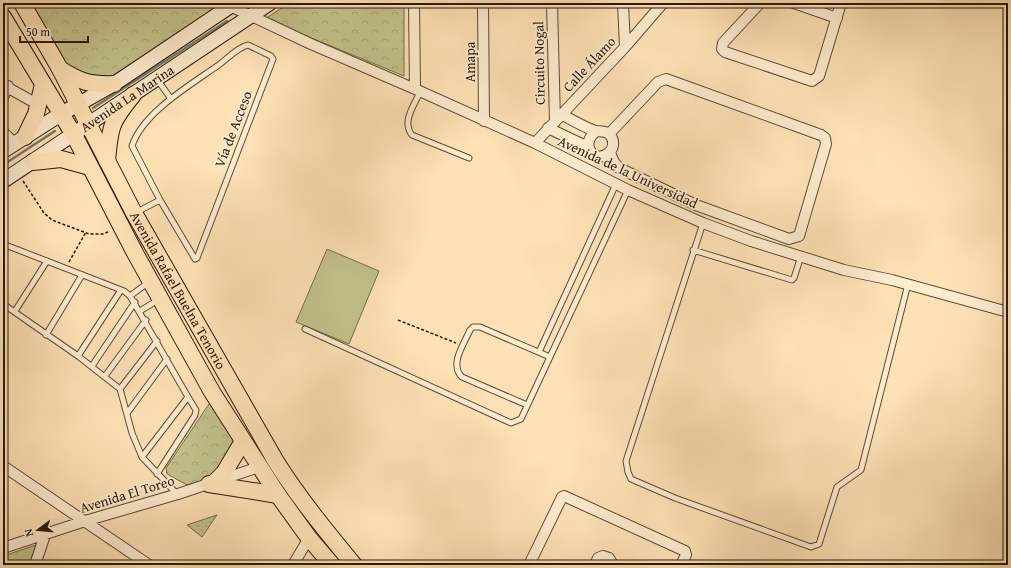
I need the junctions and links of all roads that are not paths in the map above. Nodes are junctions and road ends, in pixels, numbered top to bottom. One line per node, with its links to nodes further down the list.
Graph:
1 (270, 3): 12 (main road, Avenida La Marina)
2 (414, 3): 21 (street)
3 (483, 3): 28 (street, Amapa)
4 (552, 3): 29 (street, Circuito Nogal)
5 (623, 3): 15 (street)
6 (663, 3): 15 (street, Calle Álamo)
7 (760, 3): 14 (street)
8 (794, 3): 14 (street)
9 (841, 3): 14 (street)
10 (24, 4): 16 (main road, Avenida Rafael Buelna Tenorio)
11 (230, 4): 12 (street, Avenida La Marina); 19 (main road, Avenida La Marina)
12 (251, 16): 17 (main road, Avenida La Marina); 21 (street, Avenida de la Universidad)
13 (3, 17): 18 (main road, Avenida Rafael Buelna Tenorio)
14 (836, 18)
15 (625, 48): 29 (street, Calle Álamo)
16 (60, 69): 19 (main road); 25 (main road, Avenida Rafael Buelna Tenorio)
17 (157, 79): 22 (main road, Avenida La Marina); 24 (lane)
18 (43, 84): 26 (main road); 27 (main road, Avenida Rafael Buelna Tenorio)
19 (114, 84): 25 (main road, Avenida La Marina)
20 (5, 85): 23 (street); 26 (street)
21 (418, 90): 28 (street, Avenida de la Universidad); 39 (lane)
22 (133, 95): 30 (main road, Avenida La Marina); 40 (main road)
23 (3, 97)
24 (171, 99): 46 (lane, Vía de Acceso); 46 (lane, Vía de Acceso)
25 (78, 104): 27 (main road, Avenida La Marina); 30 (main road, Avenida Rafael Buelna Tenorio)
26 (39, 106): 35 (main road)
27 (61, 114): 34 (main road, Avenida Rafael Buelna Tenorio); 35 (main road, Avenida La Marina)
28 (484, 121): 36 (street, Avenida de la Universidad)
29 (555, 122): 31 (street); 36 (street, Calle Álamo); 37 (street)
30 (89, 125): 34 (main road, Avenida La Marina); 40 (main road, Avenida Rafael Buelna Tenorio)
31 (597, 131): 33 (street); 37 (street)
32 (3, 132): 35 (street)
33 (609, 134): 38 (street); 38 (street)
34 (74, 135): 41 (main road, Avenida La Marina); 42 (main road, Avenida Rafael Buelna Tenorio)
35 (14, 144)
36 (534, 144): 44 (street, Avenida de la Universidad)
37 (588, 147): 38 (street)
38 (610, 152)
39 (469, 158)
40 (107, 161): 47 (main road, Avenida Rafael Buelna Tenorio)
41 (33, 162): 42 (main road); 43 (main road, Avenida La Marina)
42 (90, 167): 54 (main road, Avenida Rafael Buelna Tenorio)
43 (3, 181)
44 (616, 184): 45 (street, Avenida de la Universidad); 68 (lane)
45 (628, 190): 48 (street, Avenida de la Universidad); 70 (lane)
46 (160, 200): 47 (lane)
47 (134, 214): 80 (main road, Avenida Rafael Buelna Tenorio)
48 (702, 223): 50 (lane); 51 (street, Avenida de la Universidad)
49 (3, 244): 52 (lane)
50 (693, 250): 51 (lane); 55 (lane)
51 (801, 256): 55 (street, Avenida de la Universidad)
52 (47, 261): 53 (lane); 61 (lane)
53 (82, 275): 56 (lane); 66 (lane)
54 (150, 281): 57 (lane); 58 (main road, Avenida Rafael Buelna Tenorio)
55 (908, 284): 63 (street, Avenida de la Universidad)
56 (121, 290): 57 (lane); 69 (lane)
57 (130, 296): 59 (lane)
58 (160, 299): 62 (lane); 78 (main road, Avenida Rafael Buelna Tenorio)
59 (135, 302): 62 (lane); 72 (lane)
60 (3, 304): 61 (lane)
61 (15, 311): 66 (lane)
62 (140, 311): 64 (lane)
63 (1008, 312)
64 (146, 320): 67 (lane); 73 (lane)
65 (305, 329): 76 (lane)
66 (46, 335): 69 (lane)
67 (157, 341): 71 (lane); 74 (lane)
68 (539, 352): 70 (lane); 76 (lane)
69 (78, 356): 72 (lane)
70 (550, 357): 76 (lane)
71 (167, 359): 75 (lane); 77 (lane)
72 (92, 366): 73 (lane)
73 (105, 376): 74 (lane)
74 (120, 389): 77 (lane)
75 (188, 396): 79 (lane); 83 (lane)
76 (527, 405)
77 (128, 412): 79 (lane)
78 (243, 441): 82 (main road, Avenida Rafael Buelna Tenorio); 84 (main road)
79 (142, 457): 83 (lane)
80 (275, 460): 82 (main road); 96 (main road, Avenida Rafael Buelna Tenorio)
81 (3, 466): 87 (street)
82 (259, 467): 84 (street, Avenida El Toreo); 86 (main road, Avenida Rafael Buelna Tenorio)
83 (157, 474): 85 (lane)
84 (212, 483): 85 (street, Avenida El Toreo); 86 (main road)
85 (178, 494): 87 (street, Avenida El Toreo)
86 (278, 495): 89 (main road, Avenida Rafael Buelna Tenorio)
87 (85, 521): 88 (street, Avenida El Toreo); 93 (street)
88 (46, 535): 90 (street, Avenida El Toreo); 92 (street)
89 (308, 538): 94 (street); 95 (main road, Avenida Rafael Buelna Tenorio)
90 (3, 548)
91 (1008, 562): 101 (lane)
92 (35, 565)
93 (149, 565)
94 (292, 565)
95 (332, 565)
96 (354, 565)
97 (529, 565): 100 (street)
98 (595, 565): 99 (street)
99 (613, 565)
100 (681, 565)
101 (1007, 565)

